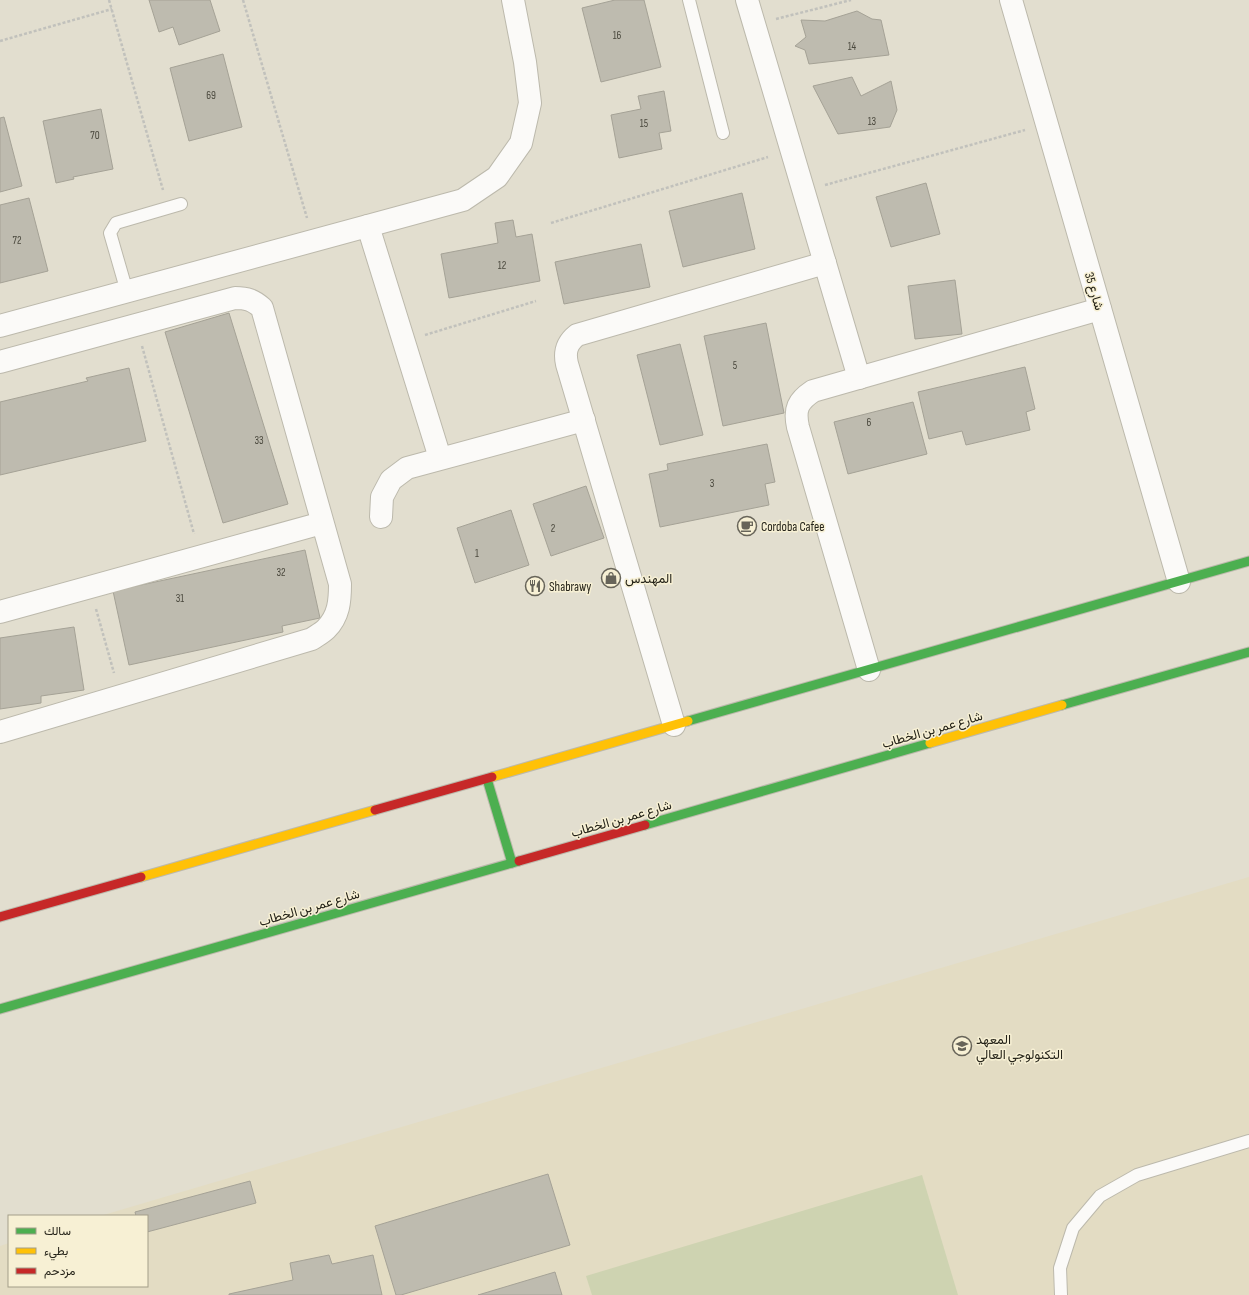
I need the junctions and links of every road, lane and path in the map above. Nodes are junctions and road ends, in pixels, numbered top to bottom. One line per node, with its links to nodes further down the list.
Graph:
1 (109, 0): 8 (path)
2 (243, 0): 19 (path)
3 (514, 0): 18 (street)
4 (689, 0): 12 (lane)
5 (747, 0): 9 (street)
6 (851, 0): 9 (path)
7 (1011, 0): 11 (street, شارع 35)
8 (112, 9): 10 (path); 16 (path)
9 (755, 25): 13 (street)
10 (0, 41)
11 (1047, 124): 14 (path); 23 (street, شارع 35)
12 (723, 133)
13 (792, 149): 14 (street); 17 (path)
14 (804, 191): 20 (street)
15 (181, 204): 16 (lane)
16 (168, 208): 21 (lane)
17 (550, 223)
18 (368, 226): 19 (street); 26 (street)
19 (313, 241): 21 (street)
20 (825, 262): 28 (street); 29 (street)
21 (127, 292): 25 (street)
22 (536, 301): 26 (path)
23 (1100, 309): 28 (street); 35 (street, شارع 35)
24 (136, 325): 27 (street); 32 (street); 33 (path)
25 (0, 326)
26 (404, 342): 30 (street)
27 (0, 362)
28 (859, 378): 39 (street)
29 (584, 420): 30 (street); 41 (street)
30 (440, 458): 31 (street)
31 (381, 517)
32 (322, 523): 33 (street); 40 (street)
33 (200, 556): 36 (street)
34 (1249, 561): 35 (street)
35 (1179, 582): 39 (street)
36 (90, 587): 37 (street); 40 (path)
37 (0, 612)
38 (1249, 652): 44 (street, شارع عمر بن الخطاب)
39 (869, 670): 41 (street)
40 (120, 696): 42 (street)
41 (674, 725): 43 (street)
42 (0, 732)
43 (487, 779): 44 (street); 45 (street)
44 (512, 862): 46 (street, شارع عمر بن الخطاب)
45 (0, 917)
46 (0, 1009)
47 (1249, 1141): 48 (lane)
48 (1061, 1295)

